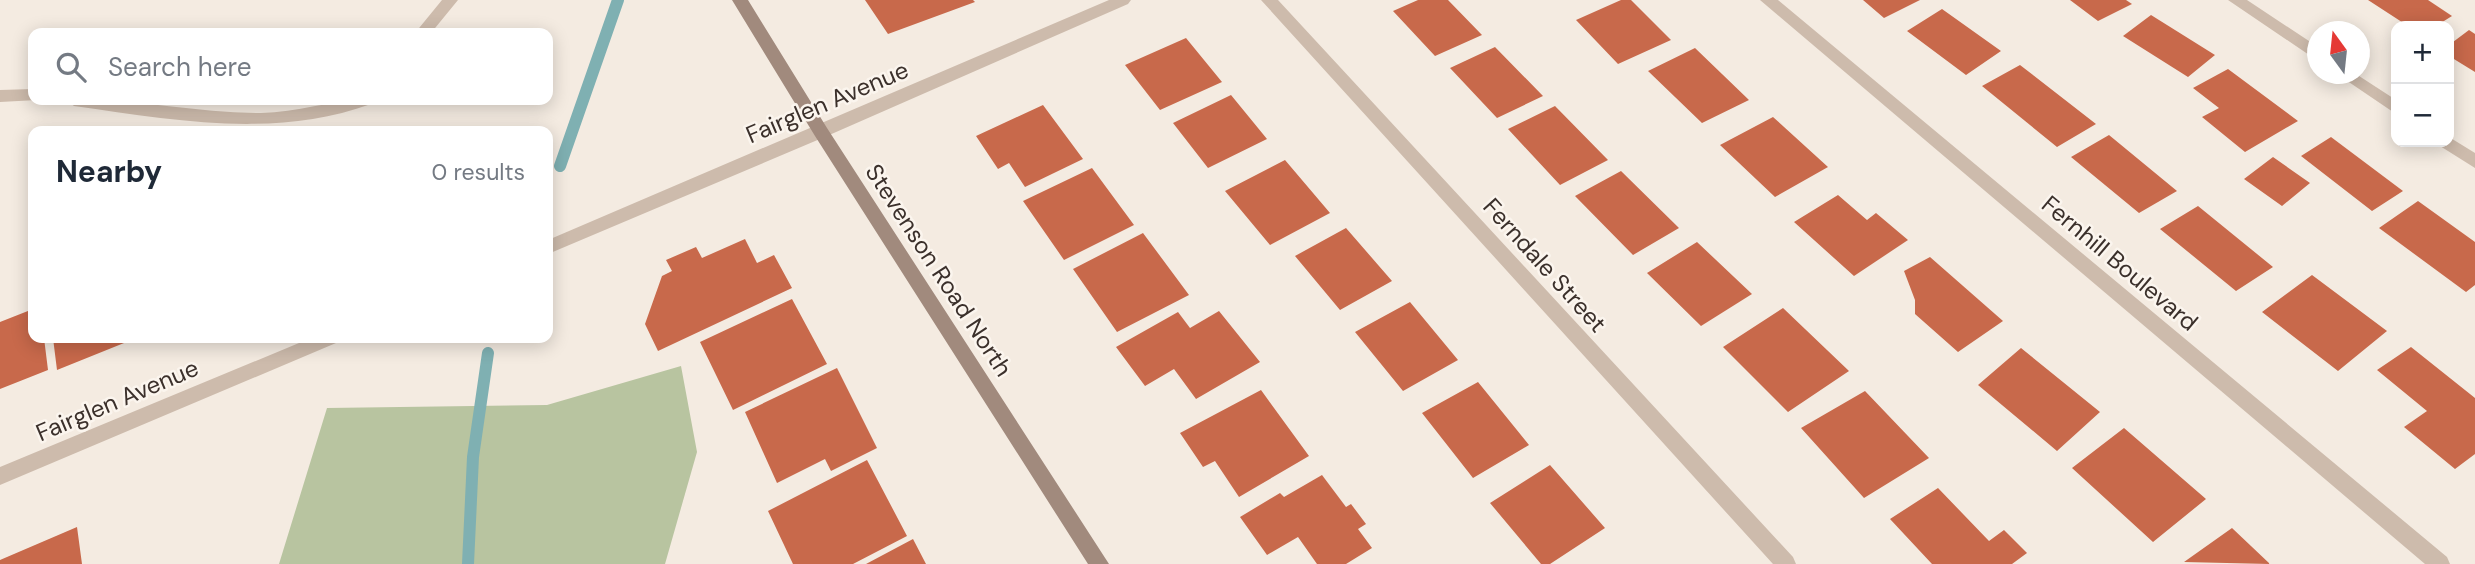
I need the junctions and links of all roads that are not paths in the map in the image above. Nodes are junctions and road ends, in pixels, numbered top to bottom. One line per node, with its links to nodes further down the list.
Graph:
1 (450, 0): 7 (street)
2 (740, 0): 15 (street, Stevenson Road North)
3 (1123, 0): 15 (street, Fairglen Avenue)
4 (1269, 0): 22 (street, Ferndale Street)
5 (1768, 0): 23 (street, Fernhill Boulevard)
6 (2236, 0): 8 (street)
7 (428, 28)
8 (2307, 48)
9 (2360, 84): 14 (street)
10 (28, 95): 11 (street)
11 (0, 96)
12 (110, 105): 13 (street)
13 (353, 105)
14 (2391, 105)
15 (821, 132): 18 (street, Fairglen Avenue); 21 (street, Stevenson Road North)
16 (2452, 147): 17 (street)
17 (2475, 162)
18 (553, 245)
19 (318, 343): 20 (street, Fairglen Avenue)
20 (0, 476)
21 (1099, 564)
22 (1786, 564)
23 (2440, 564)

